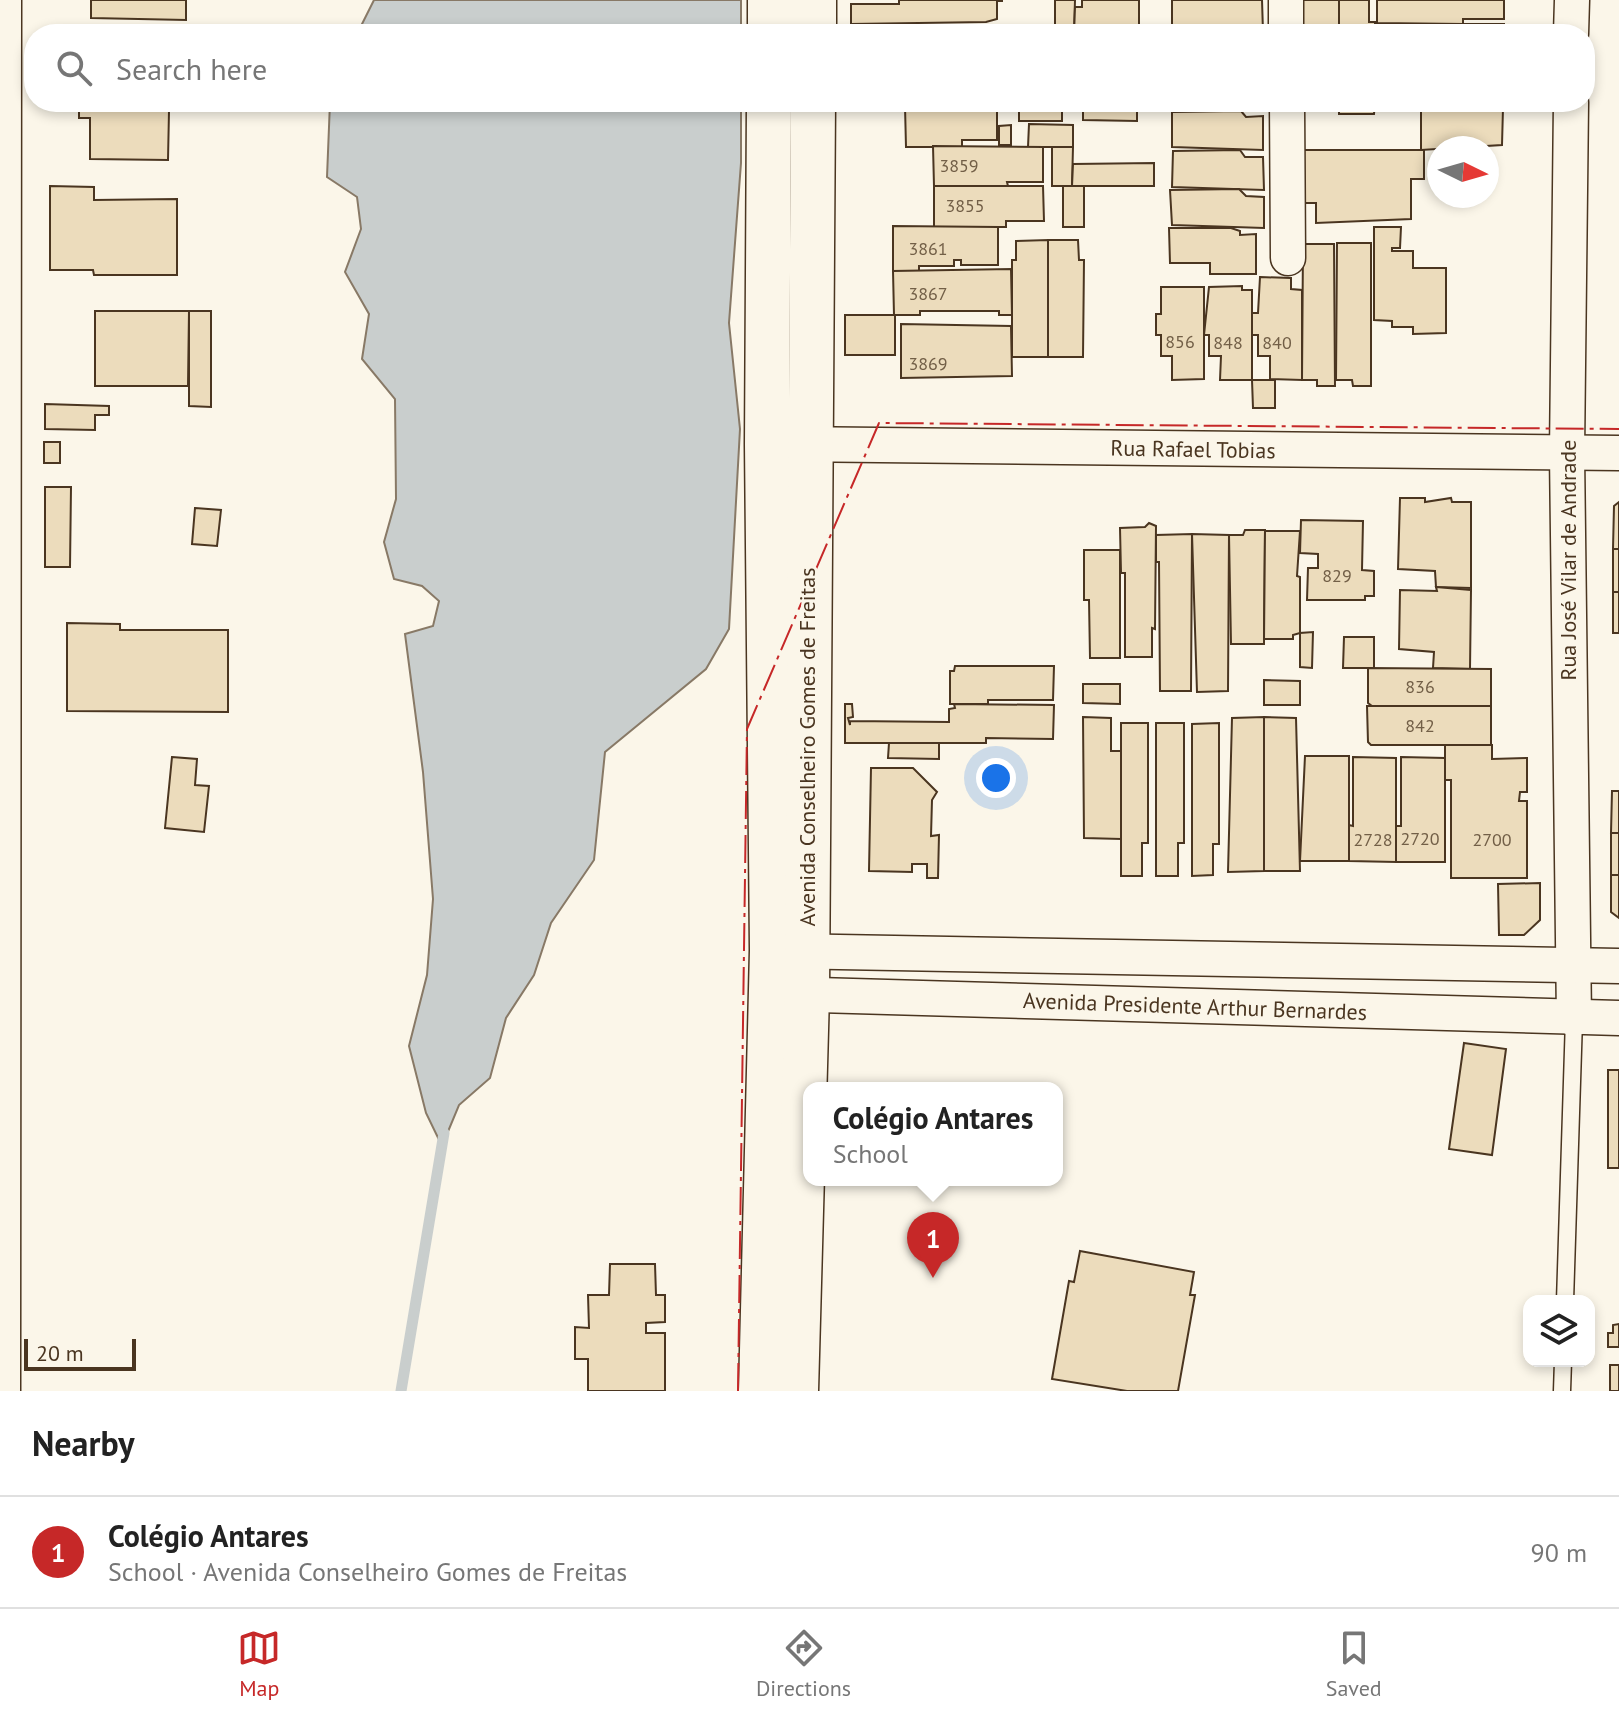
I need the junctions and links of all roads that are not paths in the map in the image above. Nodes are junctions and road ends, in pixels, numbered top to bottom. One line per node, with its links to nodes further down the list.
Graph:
1 (4, 0): 15 (street)
2 (770, 0): 6 (street)
3 (814, 0): 7 (street)
4 (1286, 0): 8 (street)
5 (1572, 0): 9 (street)
6 (770, 24)
7 (814, 24)
8 (1286, 24)
9 (1571, 24)
10 (770, 112): 16 (street, Avenida Conselheiro Gomes de Freitas)
11 (812, 112): 16 (street, Avenida Conselheiro Gomes de Freitas)
12 (1287, 112): 14 (street)
13 (1571, 112): 17 (street, Rua José Vilar de Andrade)
14 (1288, 258)
15 (2, 440): 19 (street)
16 (788, 444): 17 (street, Rua Rafael Tobias); 22 (street, Avenida Conselheiro Gomes de Freitas)
17 (1567, 453): 18 (street, Rua Rafael Tobias); 21 (street, Rua José Vilar de Andrade)
18 (1619, 453)
19 (1, 945): 23 (street)
20 (1619, 966): 21 (street, Avenida Presidente Arthur Bernardes)
21 (1572, 967): 22 (street, Avenida Presidente Arthur Bernardes); 25 (street, Rua José Vilar de Andrade)
22 (789, 972): 25 (street, Avenida Presidente Arthur Bernardes); 29 (street, Avenida Conselheiro Gomes de Freitas); 30 (street, Avenida Conselheiro Gomes de Freitas)
23 (2, 1004): 28 (street)
24 (1619, 1018): 25 (street, Avenida Presidente Arthur Bernardes)
25 (1574, 1019): 26 (lane)
26 (1565, 1295)
27 (1563, 1367): 31 (lane)
28 (3, 1391)
29 (761, 1391)
30 (796, 1391)
31 (1562, 1391)

